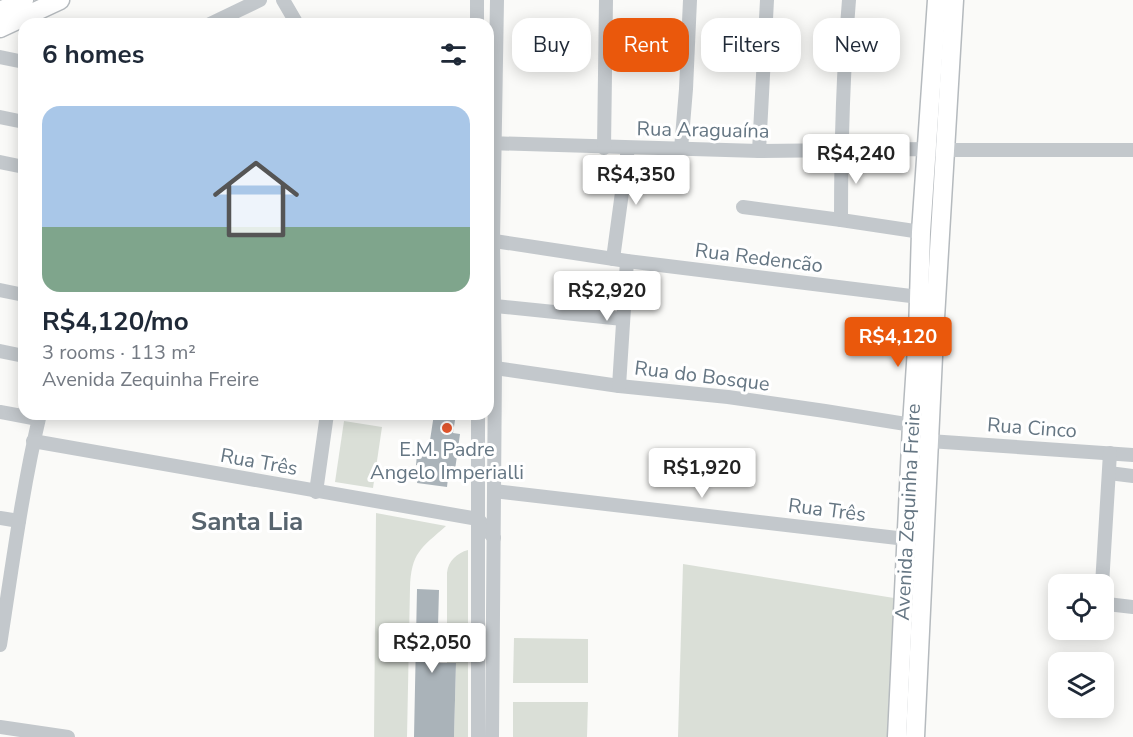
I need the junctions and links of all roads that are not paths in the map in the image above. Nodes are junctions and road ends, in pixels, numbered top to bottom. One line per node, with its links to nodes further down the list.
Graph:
1 (24, 0): 12 (main road)
2 (60, 0): 12 (main road)
3 (260, 0): 13 (street)
4 (283, 0): 14 (street)
5 (477, 0): 15 (street)
6 (497, 0): 18 (street)
7 (606, 0): 22 (street)
8 (690, 0): 24 (street)
9 (767, 0): 28 (street)
10 (849, 0): 25 (street)
11 (946, 2): 26 (main road, Avenida Zequinha Freire)
12 (0, 15)
13 (222, 18)
14 (294, 18)
15 (477, 18)
16 (0, 57): 17 (street)
17 (18, 61)
18 (494, 72)
19 (0, 117): 20 (street)
20 (18, 121)
21 (494, 144): 22 (street, Rua Araguaína)
22 (604, 148): 23 (street, Rua Araguaína)
23 (628, 148): 24 (street, Rua Araguaína); 35 (street)
24 (681, 149): 28 (street, Rua Araguaína)
25 (840, 150): 26 (street, Rua Araguaína); 28 (street, Rua Araguaína); 32 (street)
26 (936, 150): 27 (street, Rua Araguaína); 33 (main road, Avenida Zequinha Freire); 43 (main road, Avenida Zequinha Freire)
27 (1133, 150)
28 (759, 151)
29 (0, 162): 30 (street)
30 (18, 166)
31 (743, 207): 32 (street)
32 (841, 220): 33 (street)
33 (921, 232): 39 (main road, Avenida Zequinha Freire)
34 (494, 242): 35 (street, Rua Redencão)
35 (620, 260): 39 (street, Rua Redencão); 41 (street)
36 (0, 290): 38 (street)
37 (494, 293): 40 (street)
38 (18, 294)
39 (919, 297): 43 (main road, Avenida Zequinha Freire)
40 (495, 306): 41 (street); 42 (street)
41 (623, 319): 47 (street)
42 (494, 321)
43 (926, 334): 54 (main road, Avenida Zequinha Freire); 56 (main road, Avenida Zequinha Freire)
44 (0, 351): 45 (street)
45 (18, 355)
46 (494, 367): 47 (street, Rua do Bosque)
47 (619, 386): 54 (street, Rua do Bosque)
48 (0, 412): 49 (street)
49 (18, 414)
50 (38, 420): 55 (street)
51 (326, 420): 62 (street)
52 (478, 420): 64 (street)
53 (492, 420): 61 (street)
54 (912, 425): 67 (main road, Avenida Zequinha Freire)
55 (33, 441): 62 (street, Rua Três); 65 (street)
56 (929, 441): 57 (street, Rua Cinco); 78 (main road, Avenida Zequinha Freire)
57 (1110, 453): 58 (street, Rua Cinco); 59 (street)
58 (1133, 454)
59 (1109, 473): 60 (street); 68 (street)
60 (1133, 476)
61 (494, 491): 66 (street); 67 (street, Rua Três)
62 (316, 492): 64 (street, Rua Três)
63 (0, 518): 65 (street)
64 (478, 519): 66 (street); 75 (street)
65 (19, 521): 71 (street)
66 (494, 538): 76 (street)
67 (906, 539): 77 (main road, Avenida Zequinha Freire)
68 (1103, 574)
69 (1114, 605): 70 (street)
70 (1133, 607)
71 (0, 645)
72 (0, 727): 73 (street)
73 (51, 736): 74 (street)
74 (68, 737)
75 (478, 737)
76 (492, 737)
77 (897, 737)
78 (915, 737)

